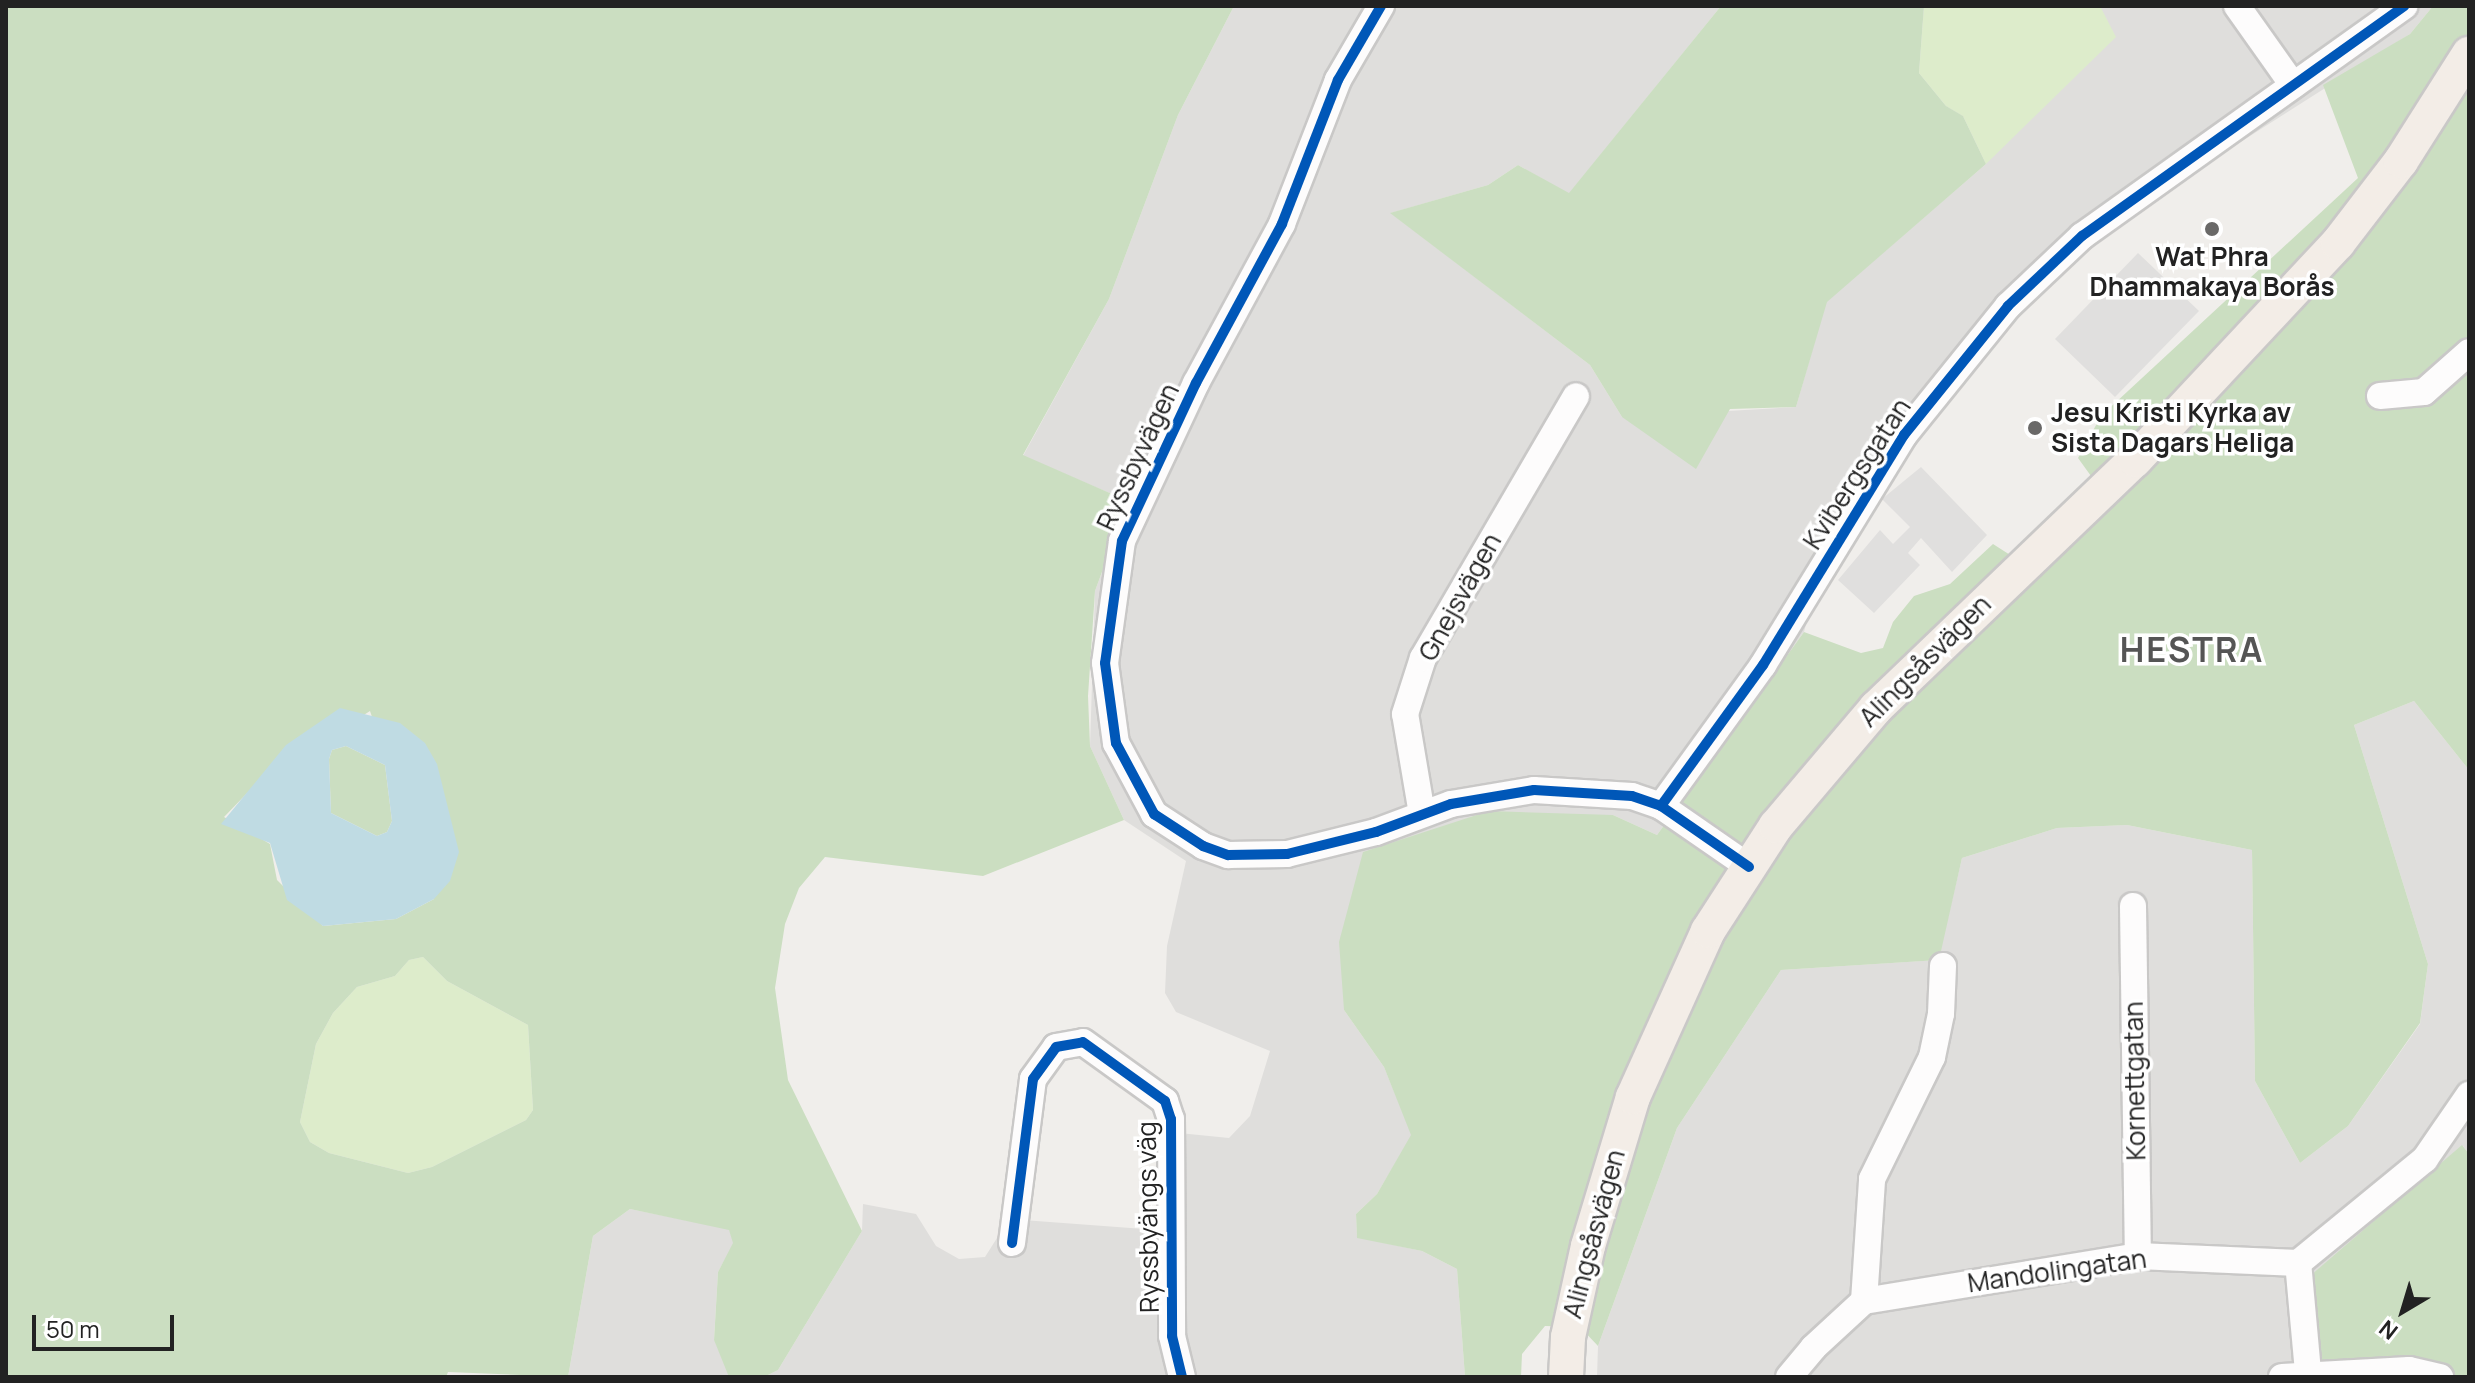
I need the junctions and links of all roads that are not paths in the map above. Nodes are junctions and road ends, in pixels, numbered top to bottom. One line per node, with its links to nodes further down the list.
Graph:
1 (1381, 6): 10 (street, Ryssbyvägen)
2 (2237, 6): 5 (street)
3 (2404, 6): 5 (street, Kvibergsgatan)
4 (2469, 54): 11 (main road, Alingsåsvägen)
5 (2293, 85): 9 (street, Kvibergsgatan)
6 (2469, 352): 8 (street)
7 (1576, 396): 10 (street, Gnejsvägen)
8 (2380, 396)
9 (1661, 806): 10 (street, Ryssbyvägen); 11 (street, Ryssbyvägen)
10 (1422, 814)
11 (1749, 867): 21 (main road, Alingsåsvägen)
12 (2133, 906): 16 (street, Kornettgatan)
13 (1943, 966): 18 (street)
14 (2469, 1095): 17 (street)
15 (1012, 1243): 20 (street, Ryssbyängs väg)
16 (2138, 1256): 17 (street, Mandolingatan); 18 (street, Mandolingatan)
17 (2298, 1263): 19 (street)
18 (1864, 1301): 22 (street)
19 (2295, 1375): 23 (street)
20 (1182, 1377)
21 (1566, 1377)
22 (1789, 1377)
23 (2440, 1377)

